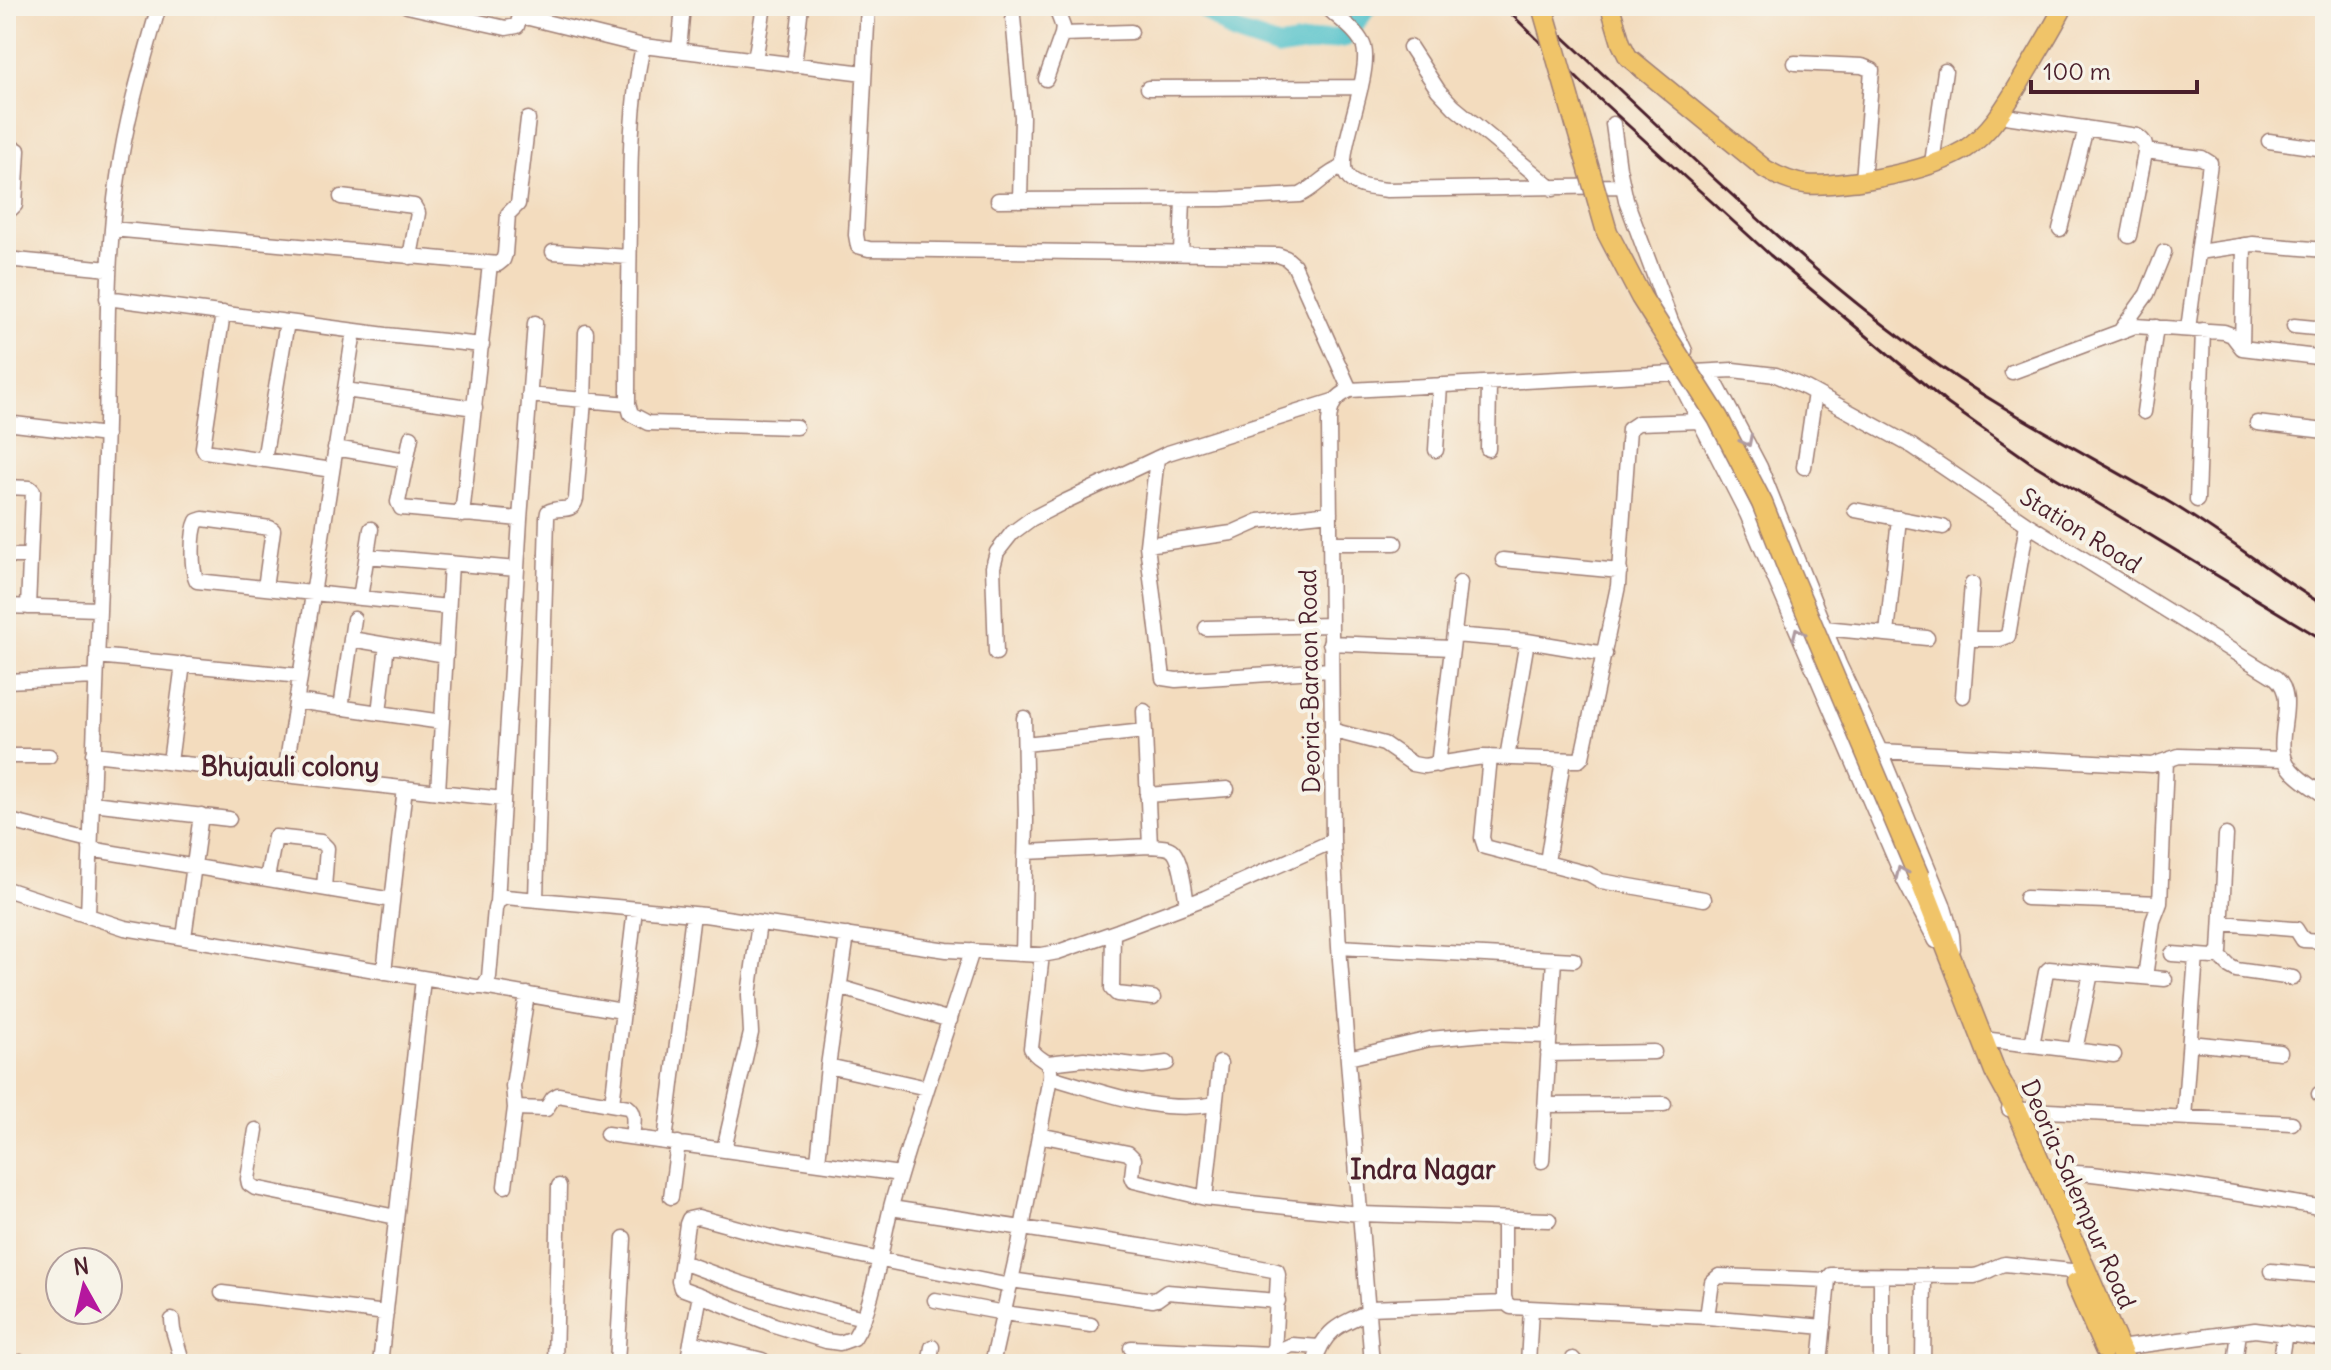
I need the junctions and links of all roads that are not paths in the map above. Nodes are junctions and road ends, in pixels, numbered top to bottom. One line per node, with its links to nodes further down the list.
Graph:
1 (159, 6): 45 (street)
2 (683, 6): 18 (street)
3 (764, 6): 19 (street)
4 (801, 6): 21 (street)
5 (868, 6): 23 (street)
6 (1012, 6): 43 (street)
7 (1055, 6): 15 (street)
8 (1542, 6): 219 (highway, Deoria-Salempur Road, bridge)
9 (1610, 6): 37 (main road)
10 (2064, 6): 27 (main road)
11 (417, 7): 13 (street)
12 (1327, 8): 25 (street)
13 (522, 11): 16 (street)
14 (1131, 32): 15 (street)
15 (1062, 34): 24 (street)
16 (643, 46): 18 (street); 55 (street)
17 (1410, 47): 39 (street)
18 (679, 50): 19 (street)
19 (755, 60): 21 (street)
20 (1795, 63): 37 (street)
21 (794, 65): 23 (street)
22 (1945, 71): 35 (street)
23 (864, 73): 53 (street)
24 (1046, 79)
25 (1361, 87): 26 (street); 36 (street)
26 (1148, 88)
27 (1999, 115): 30 (street); 35 (main road)
28 (528, 119): 57 (street)
29 (1613, 124): 38 (street)
30 (2086, 128): 34 (street); 46 (street)
31 (2269, 141): 32 (street)
32 (2325, 149)
33 (18, 150): 44 (street)
34 (2145, 151): 47 (street); 52 (street)
35 (1932, 163): 37 (main road)
36 (1343, 167): 39 (street); 41 (street)
37 (1863, 180)
38 (1623, 186): 39 (street); 73 (street)
39 (1560, 188)
40 (341, 197): 54 (street)
41 (1183, 199): 43 (street); 53 (street)
42 (998, 200): 43 (street)
43 (1020, 200)
44 (6, 208)
45 (112, 229): 54 (street); 58 (street)
46 (2060, 229)
47 (2129, 236)
48 (2244, 245): 49 (street); 52 (street); 71 (street)
49 (2325, 250)
50 (553, 252): 55 (street)
51 (2164, 252): 66 (street)
52 (2199, 252): 67 (street)
53 (1181, 253): 79 (street)
54 (410, 257): 57 (street)
55 (629, 257): 84 (street)
56 (6, 259): 58 (street)
57 (490, 264): 70 (street)
58 (109, 269): 59 (street)
59 (107, 298): 60 (street); 92 (street)
60 (223, 313): 61 (street); 98 (street)
61 (287, 322): 68 (street); 98 (street)
62 (535, 323): 81 (street)
63 (2294, 326): 65 (street)
64 (2156, 327): 66 (street); 67 (street); 86 (street)
65 (2325, 329)
66 (2120, 330): 74 (street)
67 (2196, 330): 71 (street); 103 (street)
68 (354, 331): 70 (street); 78 (street)
69 (586, 332): 82 (street)
70 (482, 345): 85 (street)
71 (2242, 348): 72 (street)
72 (2325, 358)
73 (1704, 372): 75 (street); 80 (street, Station Road); 134 (street, one-way to 134)
74 (2012, 372)
75 (1675, 373): 76 (street); 87 (street)
76 (1489, 383): 77 (street); 95 (street)
77 (1440, 385): 79 (street); 96 (street)
78 (345, 390): 85 (street); 94 (street)
79 (1350, 390): 83 (street)
80 (1815, 393): 100 (street); 109 (street, Station Road)
81 (529, 395): 82 (street); 108 (street)
82 (584, 400): 84 (street); 195 (street)
83 (1333, 401): 97 (street); 105 (street, Deoria-Baraon Road)
84 (628, 404): 90 (street)
85 (475, 408): 106 (street)
86 (2144, 412)
87 (1700, 421): 121 (street); 219 (street, one-way to 87)
88 (6, 423): 92 (street)
89 (2257, 423): 91 (street)
90 (796, 427)
91 (2325, 431)
92 (106, 435): 130 (street)
93 (411, 437): 99 (street)
94 (335, 448): 99 (street); 101 (street)
95 (1488, 449)
96 (1436, 450)
97 (1157, 458): 114 (street); 143 (street)
98 (264, 460): 101 (street)
99 (406, 460): 106 (street)
100 (1804, 467)
101 (332, 470): 125 (street)
102 (6, 487): 116 (street)
103 (2197, 500)
104 (1855, 510): 107 (street)
105 (1330, 513): 112 (street, Deoria-Baraon Road); 114 (street)
106 (462, 515): 108 (street)
107 (1899, 518): 110 (street); 135 (street)
108 (520, 519): 120 (street)
109 (2027, 524): 138 (street); 168 (street, Station Road)
110 (1943, 527)
111 (371, 529): 117 (street)
112 (1330, 543): 113 (street); 132 (street, Deoria-Baraon Road)
113 (1395, 543)
114 (1147, 545): 148 (street)
115 (6, 556): 116 (street)
116 (30, 556): 128 (street)
117 (367, 556): 119 (street); 126 (street)
118 (1503, 560): 121 (street)
119 (451, 563): 120 (street); 129 (street)
120 (517, 569): 179 (street)
121 (1620, 571): 144 (street)
122 (1460, 583): 139 (street)
123 (1972, 584): 138 (street)
124 (265, 588): 124 (street); 125 (street)
125 (313, 593): 126 (street); 149 (street)
126 (360, 598): 129 (street)
127 (6, 606): 128 (street)
128 (28, 607): 130 (street)
129 (448, 607): 145 (street)
130 (98, 609): 146 (street)
131 (354, 619): 137 (street)
132 (1330, 625): 133 (street); 141 (street, Deoria-Baraon Road)
133 (1206, 628)
134 (1824, 628): 135 (street); 162 (street)
135 (1887, 634): 136 (street)
136 (1927, 638)
137 (351, 639): 142 (street); 154 (street)
138 (1967, 639): 152 (street)
139 (1453, 641): 140 (street); 141 (street); 172 (street)
140 (1527, 641): 144 (street); 167 (street)
141 (1330, 643): 148 (street, Deoria-Baraon Road)
142 (387, 645): 145 (street); 156 (street)
143 (996, 653)
144 (1605, 654): 169 (street)
145 (446, 655): 158 (street)
146 (97, 656): 147 (street); 150 (street)
147 (183, 664): 149 (street); 171 (street)
148 (1330, 670): 159 (street, Deoria-Baraon Road)
149 (300, 676): 153 (street)
150 (96, 677): 151 (street); 163 (street)
151 (6, 681)
152 (1963, 696)
153 (296, 701): 154 (street); 173 (street)
154 (341, 708): 156 (street)
155 (1144, 711): 160 (street)
156 (379, 713): 158 (street)
157 (1024, 718): 161 (street)
158 (442, 722): 176 (street)
159 (1331, 730): 172 (street); 185 (street, Deoria-Baraon Road)
160 (1144, 731): 161 (street); 177 (street)
161 (1025, 744): 188 (street)
162 (1880, 751): 170 (street); 219 (street)
163 (93, 754): 171 (street); 180 (street)
164 (6, 756): 165 (street)
165 (49, 756)
166 (1490, 757): 167 (street); 172 (street); 189 (street)
167 (1507, 758): 169 (street)
168 (2284, 759): 170 (street); 178 (street)
169 (1563, 760): 189 (street)
170 (2166, 761): 199 (street)
171 (170, 762): 173 (street)
172 (1438, 765)
173 (285, 774): 174 (street)
174 (405, 788): 176 (street); 197 (street)
175 (1227, 789): 177 (street)
176 (438, 792): 179 (street)
177 (1147, 795): 187 (street)
178 (2325, 796)
179 (503, 799): 198 (street)
180 (92, 803): 181 (street); 186 (street)
181 (201, 815): 182 (street); 190 (street)
182 (229, 819)
183 (6, 820): 186 (street)
184 (2226, 835): 205 (street)
185 (1333, 841): 200 (street); 210 (street, Deoria-Baraon Road)
186 (90, 845): 190 (street); 203 (street)
187 (1150, 846): 188 (street); 200 (street)
188 (1026, 852): 212 (street)
189 (1547, 862): 196 (street)
190 (194, 865): 191 (street); 208 (street)
191 (267, 878): 192 (street); 192 (street)
192 (324, 888): 197 (street)
193 (6, 889): 203 (street)
194 (2026, 898): 199 (street)
195 (536, 899): 198 (street); 201 (street)
196 (1704, 899)
197 (392, 900): 220 (street)
198 (497, 902): 226 (street)
199 (2160, 903): 222 (street)
200 (1187, 905): 206 (street)
201 (635, 909): 202 (street); 230 (street)
202 (693, 914): 204 (street); 259 (street)
203 (88, 916): 208 (street)
204 (759, 923): 207 (street); 260 (street)
205 (2222, 923): 209 (street); 215 (street)
206 (1113, 933): 214 (street); 229 (street)
207 (847, 935): 211 (street); 227 (street)
208 (184, 937): 220 (street)
209 (2325, 941)
210 (1339, 947): 217 (street); 241 (street, Deoria-Baraon Road)
211 (972, 951): 212 (street); 231 (street)
212 (1023, 954): 214 (street)
213 (2172, 954): 216 (street)
214 (1042, 955): 245 (street)
215 (2218, 955): 216 (street); 223 (street)
216 (2196, 956): 234 (street)
217 (1554, 959): 218 (street); 232 (street)
218 (1574, 960)
219 (1954, 963): 233 (highway, Deoria-Salempur Road)
220 (384, 972): 224 (street)
221 (2091, 973): 222 (street); 235 (street); 236 (street)
222 (2145, 977): 225 (street)
223 (2293, 978)
224 (423, 979): 226 (street); 272 (street)
225 (2165, 979)
226 (483, 987): 228 (street)
227 (839, 987): 231 (street); 244 (street)
228 (527, 994): 230 (street); 251 (street)
229 (1153, 998)
230 (622, 1011): 247 (street)
231 (950, 1020): 246 (street)
232 (1549, 1036): 239 (street); 241 (street)
233 (1983, 1039): 235 (street); 252 (highway, Deoria-Salempur Road)
234 (2190, 1043): 238 (street); 253 (street)
235 (2032, 1045): 236 (street)
236 (2075, 1050): 240 (street)
237 (1654, 1052): 239 (street)
238 (2280, 1052)
239 (1548, 1054): 250 (street)
240 (2114, 1055)
241 (1348, 1058): 271 (street, Deoria-Baraon Road)
242 (1167, 1063): 245 (street)
243 (1220, 1063): 248 (street)
244 (828, 1066): 246 (street); 261 (street)
245 (1049, 1070): 248 (street); 257 (street)
246 (927, 1088): 264 (street)
247 (612, 1104): 251 (street); 258 (street)
248 (1215, 1104): 268 (street)
249 (1664, 1104): 250 (street)
250 (1545, 1105): 262 (street)
251 (515, 1108): 265 (street)
252 (2010, 1109): 253 (street); 263 (highway, Deoria-Salempur Road); 279 (highway, Deoria-Salempur Road)
253 (2184, 1118): 254 (street)
254 (2292, 1123)
255 (256, 1130): 272 (street)
256 (607, 1134): 258 (street)
257 (1039, 1135): 268 (street); 275 (street)
258 (632, 1137): 259 (street)
259 (672, 1142): 260 (street); 267 (street)
260 (724, 1149): 261 (street)
261 (818, 1161): 264 (street)
262 (1542, 1161)
263 (2043, 1171): 270 (street); 308 (highway, Deoria-Salempur Road)
264 (900, 1174): 269 (street)
265 (505, 1186)
266 (559, 1186): 311 (street)
267 (671, 1197)
268 (1205, 1198): 271 (street)
269 (891, 1208): 275 (street); 277 (street)
270 (2325, 1208)
271 (1360, 1214): 273 (street); 292 (street, Deoria-Baraon Road)
272 (396, 1217): 293 (street)
273 (1504, 1219): 274 (street); 290 (street)
274 (1549, 1220)
275 (1022, 1228): 285 (street); 289 (street)
276 (624, 1238): 312 (street)
277 (878, 1261): 278 (street); 285 (street); 296 (street)
278 (682, 1262): 287 (street); 296 (street)
279 (2071, 1271): 282 (street); 308 (highway, Deoria-Salempur Road)
280 (2271, 1271): 283 (street)
281 (1881, 1276): 282 (street); 284 (street); 321 (street)
282 (1924, 1276): 322 (street)
283 (2325, 1276)
284 (1828, 1280): 295 (street); 299 (street)
285 (1011, 1283): 289 (street); 294 (street)
286 (222, 1293): 293 (street)
287 (700, 1295): 296 (street); 303 (street)
288 (935, 1300): 294 (street)
289 (1278, 1301): 307 (street)
290 (1506, 1303): 291 (street); 292 (street)
291 (1531, 1309): 295 (street); 319 (street)
292 (1369, 1310): 305 (street); 318 (street, Deoria-Baraon Road)
293 (386, 1313): 310 (street)
294 (1004, 1313): 298 (street); 316 (street)
295 (1707, 1317): 299 (street)
296 (864, 1318)
297 (172, 1320): 309 (street)
298 (1091, 1325)
299 (1824, 1327): 320 (street)
300 (2239, 1332): 301 (street); 308 (street); 323 (street)
301 (2285, 1333): 302 (street); 324 (street)
302 (2325, 1339)
303 (691, 1342): 313 (street); 314 (street)
304 (932, 1347): 315 (street)
305 (1319, 1347): 307 (street); 317 (street)
306 (1131, 1348): 307 (street)
307 (1274, 1354)
308 (2119, 1359)
309 (183, 1364)
310 (380, 1364)
311 (555, 1364)
312 (617, 1364)
313 (687, 1364)
314 (767, 1364)
315 (929, 1364)
316 (992, 1364)
317 (1314, 1364)
318 (1372, 1364)
319 (1528, 1364)
320 (1820, 1364)
321 (1881, 1364)
322 (1923, 1364)
323 (2235, 1364)
324 (2280, 1364)

